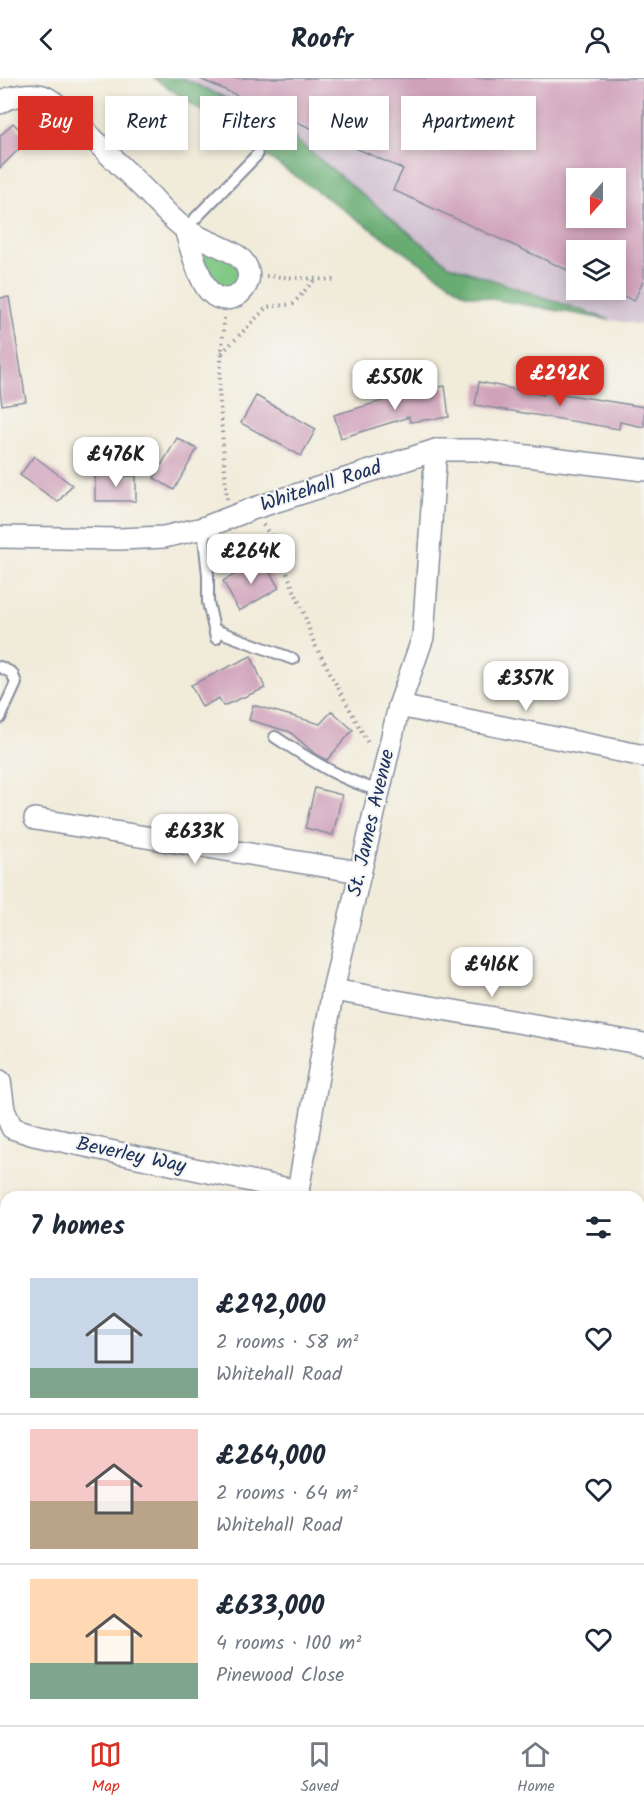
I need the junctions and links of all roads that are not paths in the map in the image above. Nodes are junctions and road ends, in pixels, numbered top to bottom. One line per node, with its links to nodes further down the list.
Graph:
1 (0, 103): 3 (street)
2 (256, 155): 3 (lane)
3 (185, 229): 3 (street)
4 (436, 450): 5 (street, Whitehall Road); 6 (street, Whitehall Road); 10 (street, St. James Avenue)
5 (644, 470)
6 (203, 528): 7 (street, Whitehall Road); 8 (lane)
7 (0, 537)
8 (293, 659)
9 (0, 667): 11 (lane)
10 (399, 706): 13 (street); 14 (street, St. James Avenue)
11 (0, 718)
12 (275, 737): 14 (lane)
13 (644, 756)
14 (378, 790): 16 (street, St. James Avenue)
15 (35, 819): 16 (street)
16 (360, 872): 17 (street, St. James Avenue)
17 (333, 990): 18 (street); 21 (street, St. James Avenue)
18 (644, 1044)
19 (0, 1081): 20 (street, Beverley Way)
20 (285, 1191)
21 (299, 1191)

